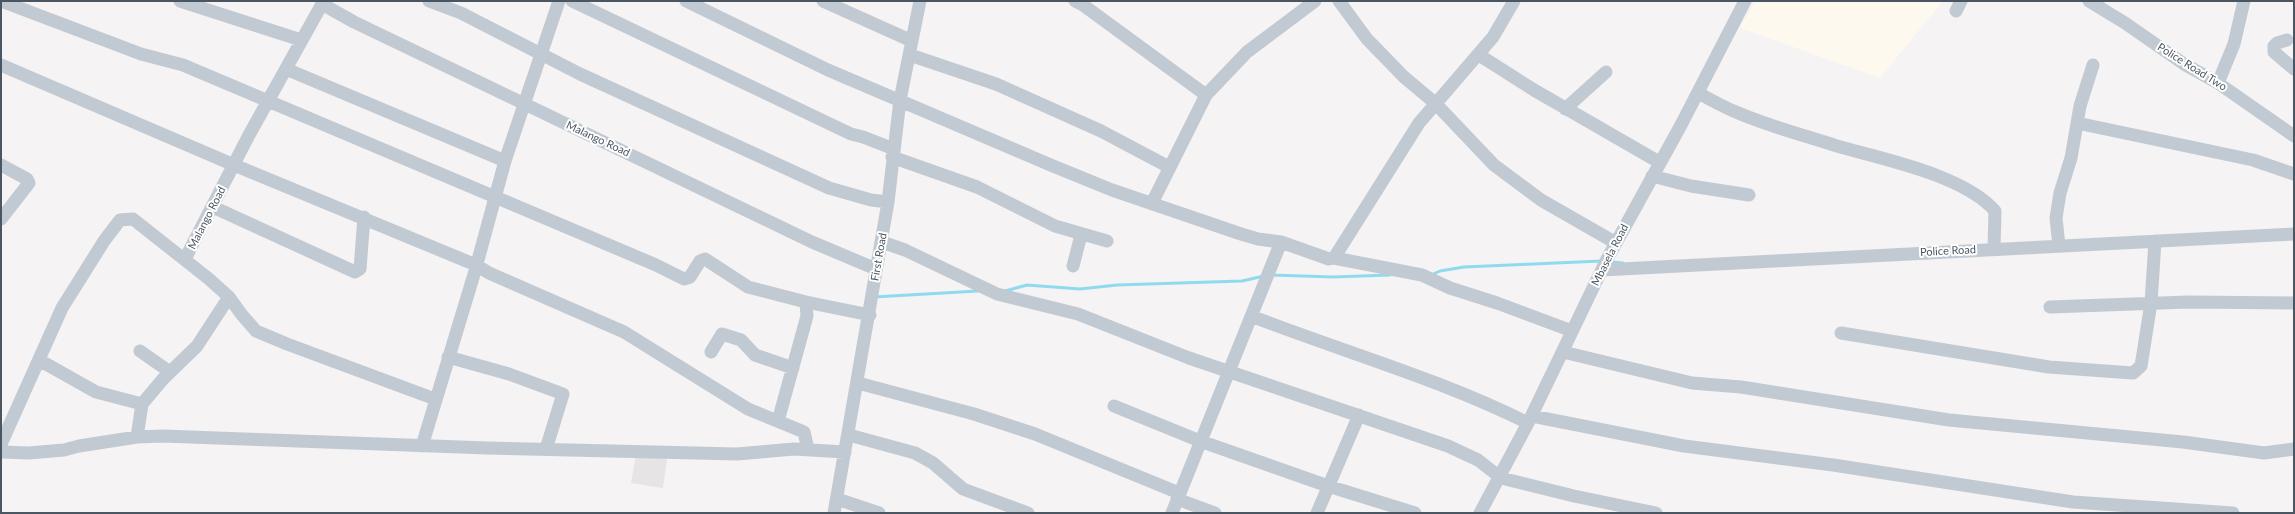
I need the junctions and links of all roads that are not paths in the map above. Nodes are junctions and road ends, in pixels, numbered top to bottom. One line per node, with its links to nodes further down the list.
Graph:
1 (1, 1): 32 (street)
2 (180, 1): 17 (street)
3 (429, 1): 20 (street)
4 (559, 1): 20 (street)
5 (572, 1): 38 (street)
6 (686, 1): 31 (street)
7 (823, 1): 19 (street)
8 (920, 1): 19 (street, First Road)
9 (1075, 1): 30 (street)
10 (1314, 1): 30 (street)
11 (1339, 1): 33 (street)
12 (1514, 1): 22 (street)
13 (1745, 1): 29 (street, Mbasela Road)
14 (2089, 1): 28 (street, Police Road Two)
15 (2244, 1): 28 (street)
16 (323, 2): 17 (street, Malango Road); 34 (street, Malango Road)
17 (301, 40): 25 (street, Malango Road)
18 (2287, 40): 26 (street)
19 (912, 41): 21 (street, First Road)
20 (541, 54): 34 (street); 48 (street)
21 (910, 55): 31 (street, First Road); 43 (street)
22 (1478, 55): 33 (street); 35 (street)
23 (1, 65): 42 (street)
24 (2093, 65): 36 (street)
25 (286, 69): 32 (street, Malango Road); 39 (street)
26 (2294, 69)
27 (1606, 72): 35 (street)
28 (2218, 83): 37 (street, Police Road Two)
29 (1698, 93): 40 (street, Mbasela Road); 61 (street)
30 (1206, 95): 43 (street)
31 (900, 100): 38 (street, First Road); 49 (street)
32 (268, 101): 42 (street, Malango Road); 47 (street)
33 (1435, 103): 59 (street); 62 (street)
34 (525, 104): 39 (street); 66 (street, Malango Road)
35 (1566, 108): 40 (street)
36 (2077, 122): 44 (street); 60 (street)
37 (2294, 136)
38 (893, 153): 48 (street, First Road); 54 (street)
39 (505, 161): 47 (street)
40 (1659, 162): 45 (street, Mbasela Road)
41 (1, 165): 52 (street)
42 (234, 165): 50 (street, Malango Road); 51 (street)
43 (1169, 167): 49 (street)
44 (2294, 174)
45 (1652, 176): 46 (street); 59 (street, Mbasela Road)
46 (1749, 195)
47 (496, 198): 64 (street); 69 (street)
48 (888, 202): 57 (street, First Road)
49 (1152, 203): 58 (street)
50 (213, 207): 51 (street); 63 (street, Malango Road)
51 (364, 217): 64 (street)
52 (1, 219)
53 (2294, 234): 56 (street, Police Road)
54 (1081, 235): 55 (street); 65 (street)
55 (1107, 241)
56 (2155, 241): 60 (street, Police Road); 70 (street)
57 (882, 242): 66 (street, First Road); 83 (street)
58 (1281, 242): 62 (street); 74 (street)
59 (1616, 242): 67 (street, Mbasela Road)
60 (2059, 246): 61 (street, Police Road)
61 (1994, 249): 67 (street, Police Road)
62 (1334, 258): 75 (street)
63 (185, 259): 68 (street, Malango Road); 81 (street)
64 (476, 265): 80 (street); 91 (street)
65 (1073, 266)
66 (876, 269): 73 (street, First Road)
67 (1602, 270): 75 (street, Mbasela Road)
68 (229, 297): 84 (street); 86 (street, Malango Road)
69 (806, 302): 73 (street); 82 (street)
70 (2151, 303): 71 (street); 72 (street); 76 (street)
71 (2294, 303)
72 (2050, 307)
73 (870, 315): 85 (street, First Road)
74 (1251, 316): 83 (street); 90 (street)
75 (1572, 331): 79 (street, Mbasela Road)
76 (1841, 333)
77 (140, 351): 84 (street)
78 (711, 352): 82 (street)
79 (1563, 352): 90 (street, Mbasela Road); 99 (street)
80 (448, 357): 86 (street); 97 (street)
81 (39, 360): 87 (street); 95 (street)
82 (793, 368): 91 (street)
83 (1228, 371): 89 (street); 94 (street)
84 (170, 372): 87 (street)
85 (858, 383): 92 (street, First Road); 104 (street)
86 (435, 399): 96 (street)
87 (142, 404): 93 (street)
88 (1114, 406): 94 (street)
89 (1359, 415): 102 (street); 103 (street)
90 (1530, 420): 102 (street, Mbasela Road); 115 (street)
91 (778, 421): 98 (street)
92 (848, 435): 101 (street, First Road); 108 (street)
93 (137, 437): 96 (street); 100 (street)
94 (1200, 441): 103 (street); 104 (street)
95 (1, 444)
96 (422, 446): 97 (street)
97 (546, 449): 98 (street)
98 (808, 449): 101 (street)
99 (2294, 449)
100 (1, 452)
101 (845, 452): 105 (street, First Road)
102 (1501, 478): 113 (street, Mbasela Road); 114 (street)
103 (1328, 486): 111 (street); 112 (street)
104 (1178, 496): 109 (street); 110 (street)
105 (837, 499): 106 (street, First Road); 107 (street)
106 (834, 513)
107 (879, 513)
108 (1028, 513)
109 (1172, 513)
110 (1215, 513)
111 (1317, 513)
112 (1415, 513)
113 (1480, 513)
114 (1656, 513)
115 (2233, 513)

